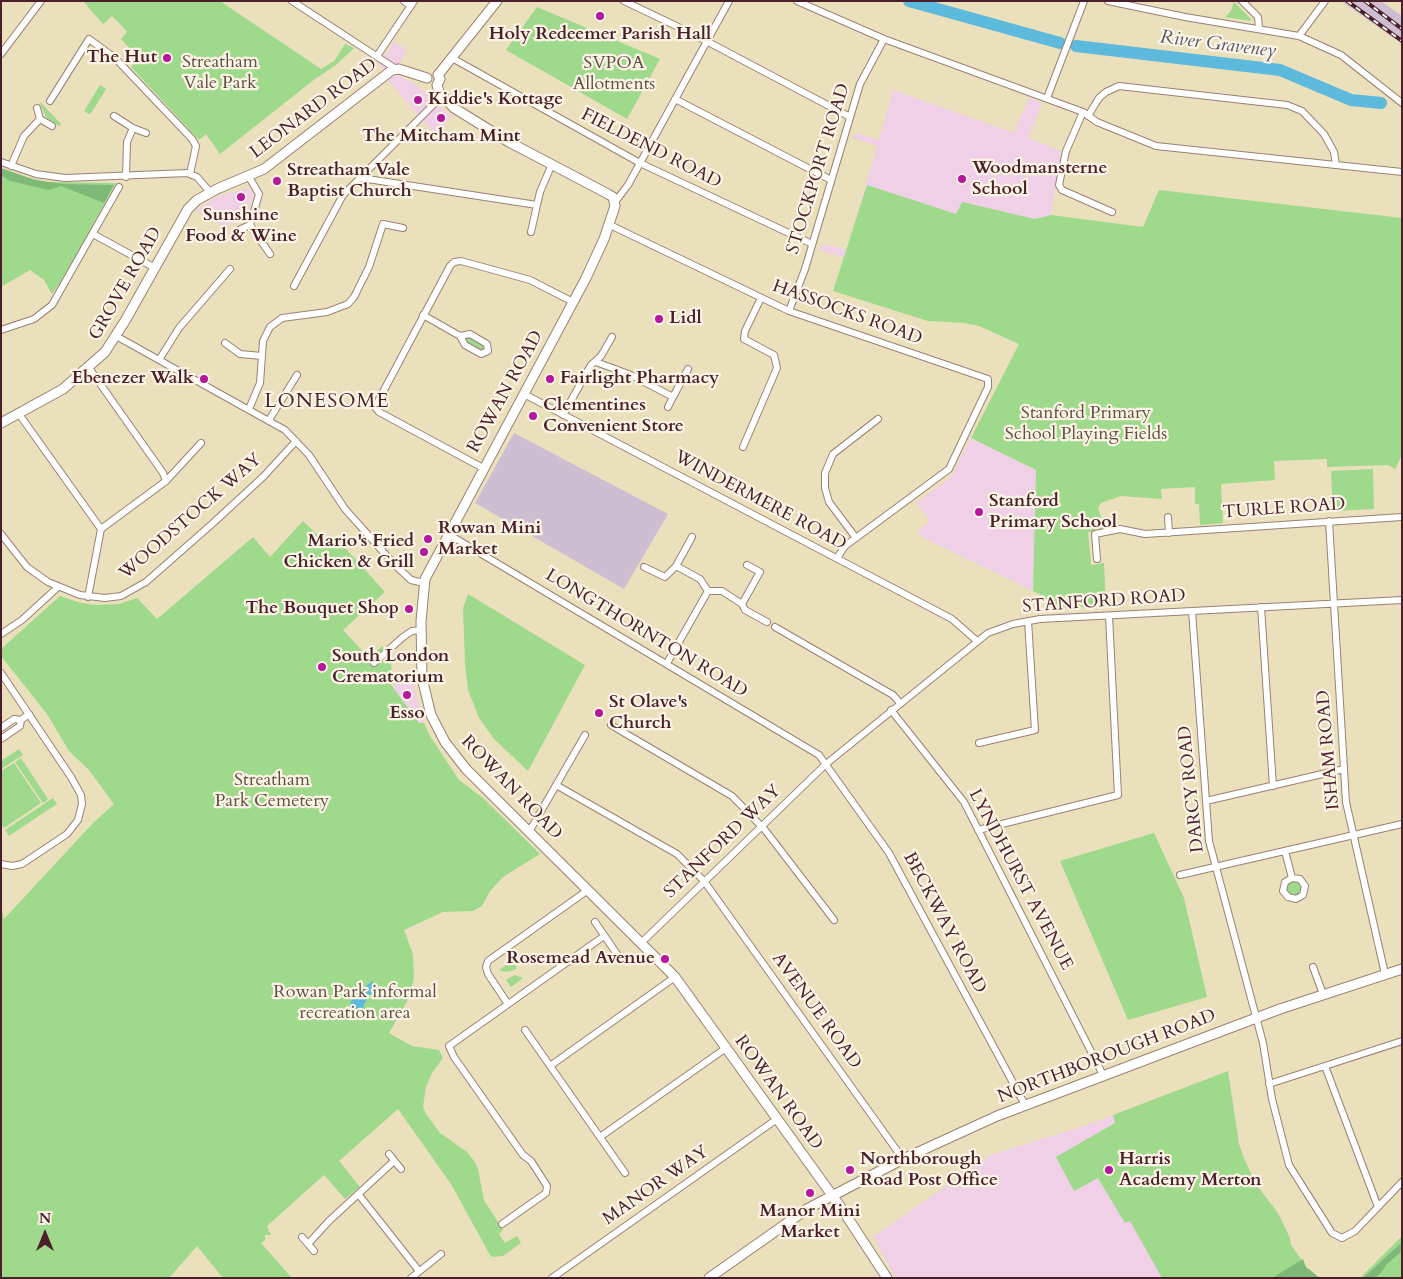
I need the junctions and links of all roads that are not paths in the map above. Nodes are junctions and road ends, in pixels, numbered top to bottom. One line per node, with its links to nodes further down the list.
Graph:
1 (41, 1): 17 (street)
2 (292, 1): 18 (street)
3 (404, 1): 12 (street)
4 (497, 1): 19 (main road)
5 (624, 1): 16 (street)
6 (729, 1): 16 (street)
7 (797, 1): 15 (street)
8 (1084, 1): 25 (street)
9 (1108, 1): 13 (street)
10 (1242, 1): 13 (street)
11 (1325, 1): 14 (street)
12 (412, 3): 18 (street)
13 (1260, 29): 14 (street)
14 (1299, 36): 28 (street)
15 (884, 39): 25 (street); 32 (street, STOCKPORT ROAD)
16 (707, 42): 26 (street); 32 (street)
17 (1, 54)
18 (377, 56): 20 (street)
19 (452, 58): 21 (main road); 38 (street, FIELDEND ROAD)
20 (396, 69): 22 (main road, LEONARD ROAD); 45 (main road, LEONARD ROAD)
21 (438, 74): 22 (main road); 23 (main road)
22 (427, 78): 23 (main road)
23 (437, 86): 24 (main road)
24 (443, 98): 39 (main road); 46 (street)
25 (1047, 98): 30 (street)
26 (675, 99): 38 (street); 47 (street)
27 (50, 101): 43 (street)
28 (1402, 103)
29 (37, 108): 33 (street)
30 (1086, 114): 40 (street); 40 (street); 52 (street)
31 (114, 116): 35 (street)
32 (850, 117): 47 (street, STOCKPORT ROAD)
33 (40, 119): 34 (street); 41 (street)
34 (52, 126)
35 (132, 128): 36 (street); 44 (street)
36 (146, 133)
37 (1, 162): 41 (street)
38 (640, 163): 50 (street); 59 (street, FIELDEND ROAD)
39 (552, 164): 50 (main road); 51 (street)
40 (1336, 165): 42 (street)
41 (11, 166): 44 (street)
42 (1402, 172)
43 (190, 174): 44 (street); 49 (street)
44 (126, 177)
45 (249, 177): 49 (main road, GROVE ROAD); 53 (street)
46 (361, 178): 51 (street); 63 (street)
47 (831, 180): 59 (street, STOCKPORT ROAD)
48 (119, 187): 58 (street)
49 (210, 192): 61 (main road, GROVE ROAD)
50 (615, 202): 54 (main road, ROWAN ROAD)
51 (537, 205): 57 (street)
52 (1112, 212)
53 (250, 225): 56 (street); 60 (street)
54 (610, 225): 64 (street, HASSOCKS ROAD); 65 (main road, ROWAN ROAD)
55 (403, 228): 73 (street)
56 (242, 229)
57 (531, 232)
58 (92, 234): 61 (street); 68 (street)
59 (812, 244): 66 (street, STOCKPORT ROAD)
60 (270, 254)
61 (155, 268): 69 (main road, GROVE ROAD)
62 (230, 269): 74 (street)
63 (294, 286)
64 (761, 298): 66 (street, HASSOCKS ROAD); 90 (street)
65 (573, 302): 67 (street); 79 (main road, ROWAN ROAD)
66 (789, 311): 101 (street, HASSOCKS ROAD)
67 (423, 315): 70 (street); 91 (street)
68 (1, 330)
69 (116, 336): 74 (street); 76 (main road, GROVE ROAD)
70 (460, 336)
71 (612, 337): 75 (street)
72 (225, 343): 73 (street)
73 (262, 356): 82 (street)
74 (159, 360): 82 (street)
75 (596, 362): 80 (street); 84 (street)
76 (89, 368): 83 (main road, GROVE ROAD); 92 (street)
77 (688, 370): 80 (street)
78 (297, 375): 86 (street)
79 (524, 394): 84 (street, WINDERMERE ROAD); 91 (main road, ROWAN ROAD)
80 (673, 397): 81 (street)
81 (668, 407)
82 (249, 409): 86 (street)
83 (19, 414): 87 (main road, GROVE ROAD); 96 (street)
84 (562, 415): 102 (street, WINDERMERE ROAD)
85 (878, 419): 101 (street)
86 (269, 420): 88 (street)
87 (1, 423)
88 (296, 441): 107 (street); 110 (street, WOODSTOCK WAY)
89 (201, 443): 92 (street)
90 (743, 447)
91 (483, 468): 99 (main road, ROWAN ROAD)
92 (166, 481): 96 (street)
93 (1168, 517): 97 (street)
94 (1402, 517): 95 (street, TURLE ROAD)
95 (1330, 521): 97 (street, TURLE ROAD); 112 (street, ISHAM ROAD)
96 (101, 530): 110 (street)
97 (1169, 533): 103 (street, TURLE ROAD)
98 (1, 534): 108 (street, WOODSTOCK WAY)
99 (448, 534): 107 (main road, ROWAN ROAD); 124 (street, LONGTHORNTON ROAD)
100 (692, 537): 105 (street)
101 (856, 538): 102 (street)
102 (837, 558): 122 (street, WINDERMERE ROAD)
103 (1096, 559)
104 (747, 565): 113 (street)
105 (676, 566): 106 (street); 109 (street)
106 (644, 567)
107 (424, 583): 120 (main road, ROWAN ROAD)
108 (58, 587): 110 (street, WOODSTOCK WAY); 121 (street)
109 (708, 591): 113 (street); 124 (street)
110 (88, 597)
111 (1402, 600): 112 (street, STANFORD ROAD)
112 (1333, 603): 114 (street, STANFORD ROAD); 136 (street, ISHAM ROAD)
113 (742, 604): 118 (street)
114 (1261, 607): 115 (street, STANFORD ROAD); 138 (street)
115 (1192, 611): 116 (street, STANFORD ROAD); 139 (street, DARCY ROAD)
116 (1109, 616): 117 (street, STANFORD ROAD); 142 (street)
117 (1028, 621): 122 (street, STANFORD ROAD); 134 (street)
118 (767, 622)
119 (775, 627): 126 (street)
120 (421, 630): 123 (street); 143 (main road, ROWAN ROAD)
121 (1, 634)
122 (977, 640): 126 (street, STANFORD ROAD)
123 (374, 663)
124 (667, 663): 135 (street, LONGTHORNTON ROAD)
125 (1, 673): 128 (street)
126 (900, 703): 127 (street, STANFORD ROAD)
127 (891, 710): 135 (street, STANFORD ROAD); 142 (street, LYNDHURST AVENUE)
128 (29, 714): 129 (street); 146 (street)
129 (18, 719): 131 (street); 133 (street)
130 (611, 725): 141 (street)
131 (1, 728)
132 (585, 736): 137 (street)
133 (1, 739)
134 (979, 743)
135 (826, 764): 141 (street, STANFORD WAY); 171 (street, BECKWAY ROAD)
136 (1344, 769): 138 (street); 144 (street, ISHAM ROAD)
137 (556, 785): 143 (street); 150 (street, AVENUE ROAD)
138 (1273, 786): 139 (street)
139 (1206, 801): 147 (street, DARCY ROAD)
140 (1402, 824): 144 (street)
141 (761, 826): 150 (street, STANFORD WAY); 152 (street)
142 (978, 830): 169 (street, LYNDHURST AVENUE)
143 (529, 832): 151 (main road, ROWAN ROAD)
144 (1353, 835): 145 (street); 159 (street, ISHAM ROAD)
145 (1285, 850): 147 (street); 149 (street)
146 (1, 864)
147 (1215, 866): 148 (street); 163 (street, DARCY ROAD)
148 (1180, 875)
149 (1292, 878)
150 (704, 881): 155 (street, STANFORD WAY); 175 (street, AVENUE ROAD)
151 (588, 890): 155 (main road, ROWAN ROAD); 162 (street)
152 (834, 920)
153 (595, 922): 154 (street)
154 (604, 936): 156 (street); 162 (street)
155 (641, 943): 160 (main road, ROWAN ROAD)
156 (619, 957)
157 (1313, 967): 161 (street)
158 (1402, 969): 159 (main road, NORTHBOROUGH ROAD)
159 (1385, 974): 161 (main road, NORTHBOROUGH ROAD)
160 (675, 977): 166 (main road, ROWAN ROAD); 167 (street)
161 (1322, 994): 163 (main road, NORTHBOROUGH ROAD)
162 (508, 1004): 183 (street)
163 (1255, 1018): 169 (main road, NORTHBOROUGH ROAD); 170 (street, DARCY ROAD)
164 (525, 1030): 167 (street)
165 (1401, 1043): 168 (street)
166 (726, 1048): 172 (main road, ROWAN ROAD); 173 (street)
167 (550, 1066): 173 (street)
168 (1325, 1066): 170 (street); 182 (street)
169 (1103, 1075): 171 (main road, NORTHBOROUGH ROAD)
170 (1269, 1084): 182 (street, DARCY ROAD)
171 (1024, 1104): 175 (main road, NORTHBOROUGH ROAD)
172 (777, 1119): 181 (main road, ROWAN ROAD); 190 (street, MANOR WAY)
173 (600, 1137): 178 (street)
174 (389, 1154): 176 (street)
175 (903, 1158): 181 (main road, NORTHBOROUGH ROAD)
176 (394, 1161): 177 (street); 180 (street)
177 (401, 1169)
178 (625, 1173)
179 (1402, 1182): 182 (street)
180 (359, 1195): 185 (street); 188 (street)
181 (832, 1196): 191 (main road, NORTHBOROUGH ROAD); 192 (main road, ROWAN ROAD)
182 (1378, 1207)
183 (502, 1224)
184 (302, 1237): 185 (street)
185 (308, 1244): 186 (street)
186 (314, 1251)
187 (441, 1254): 188 (street)
188 (419, 1271): 189 (street)
189 (411, 1278)
190 (552, 1278)
191 (709, 1278)
192 (887, 1278)

